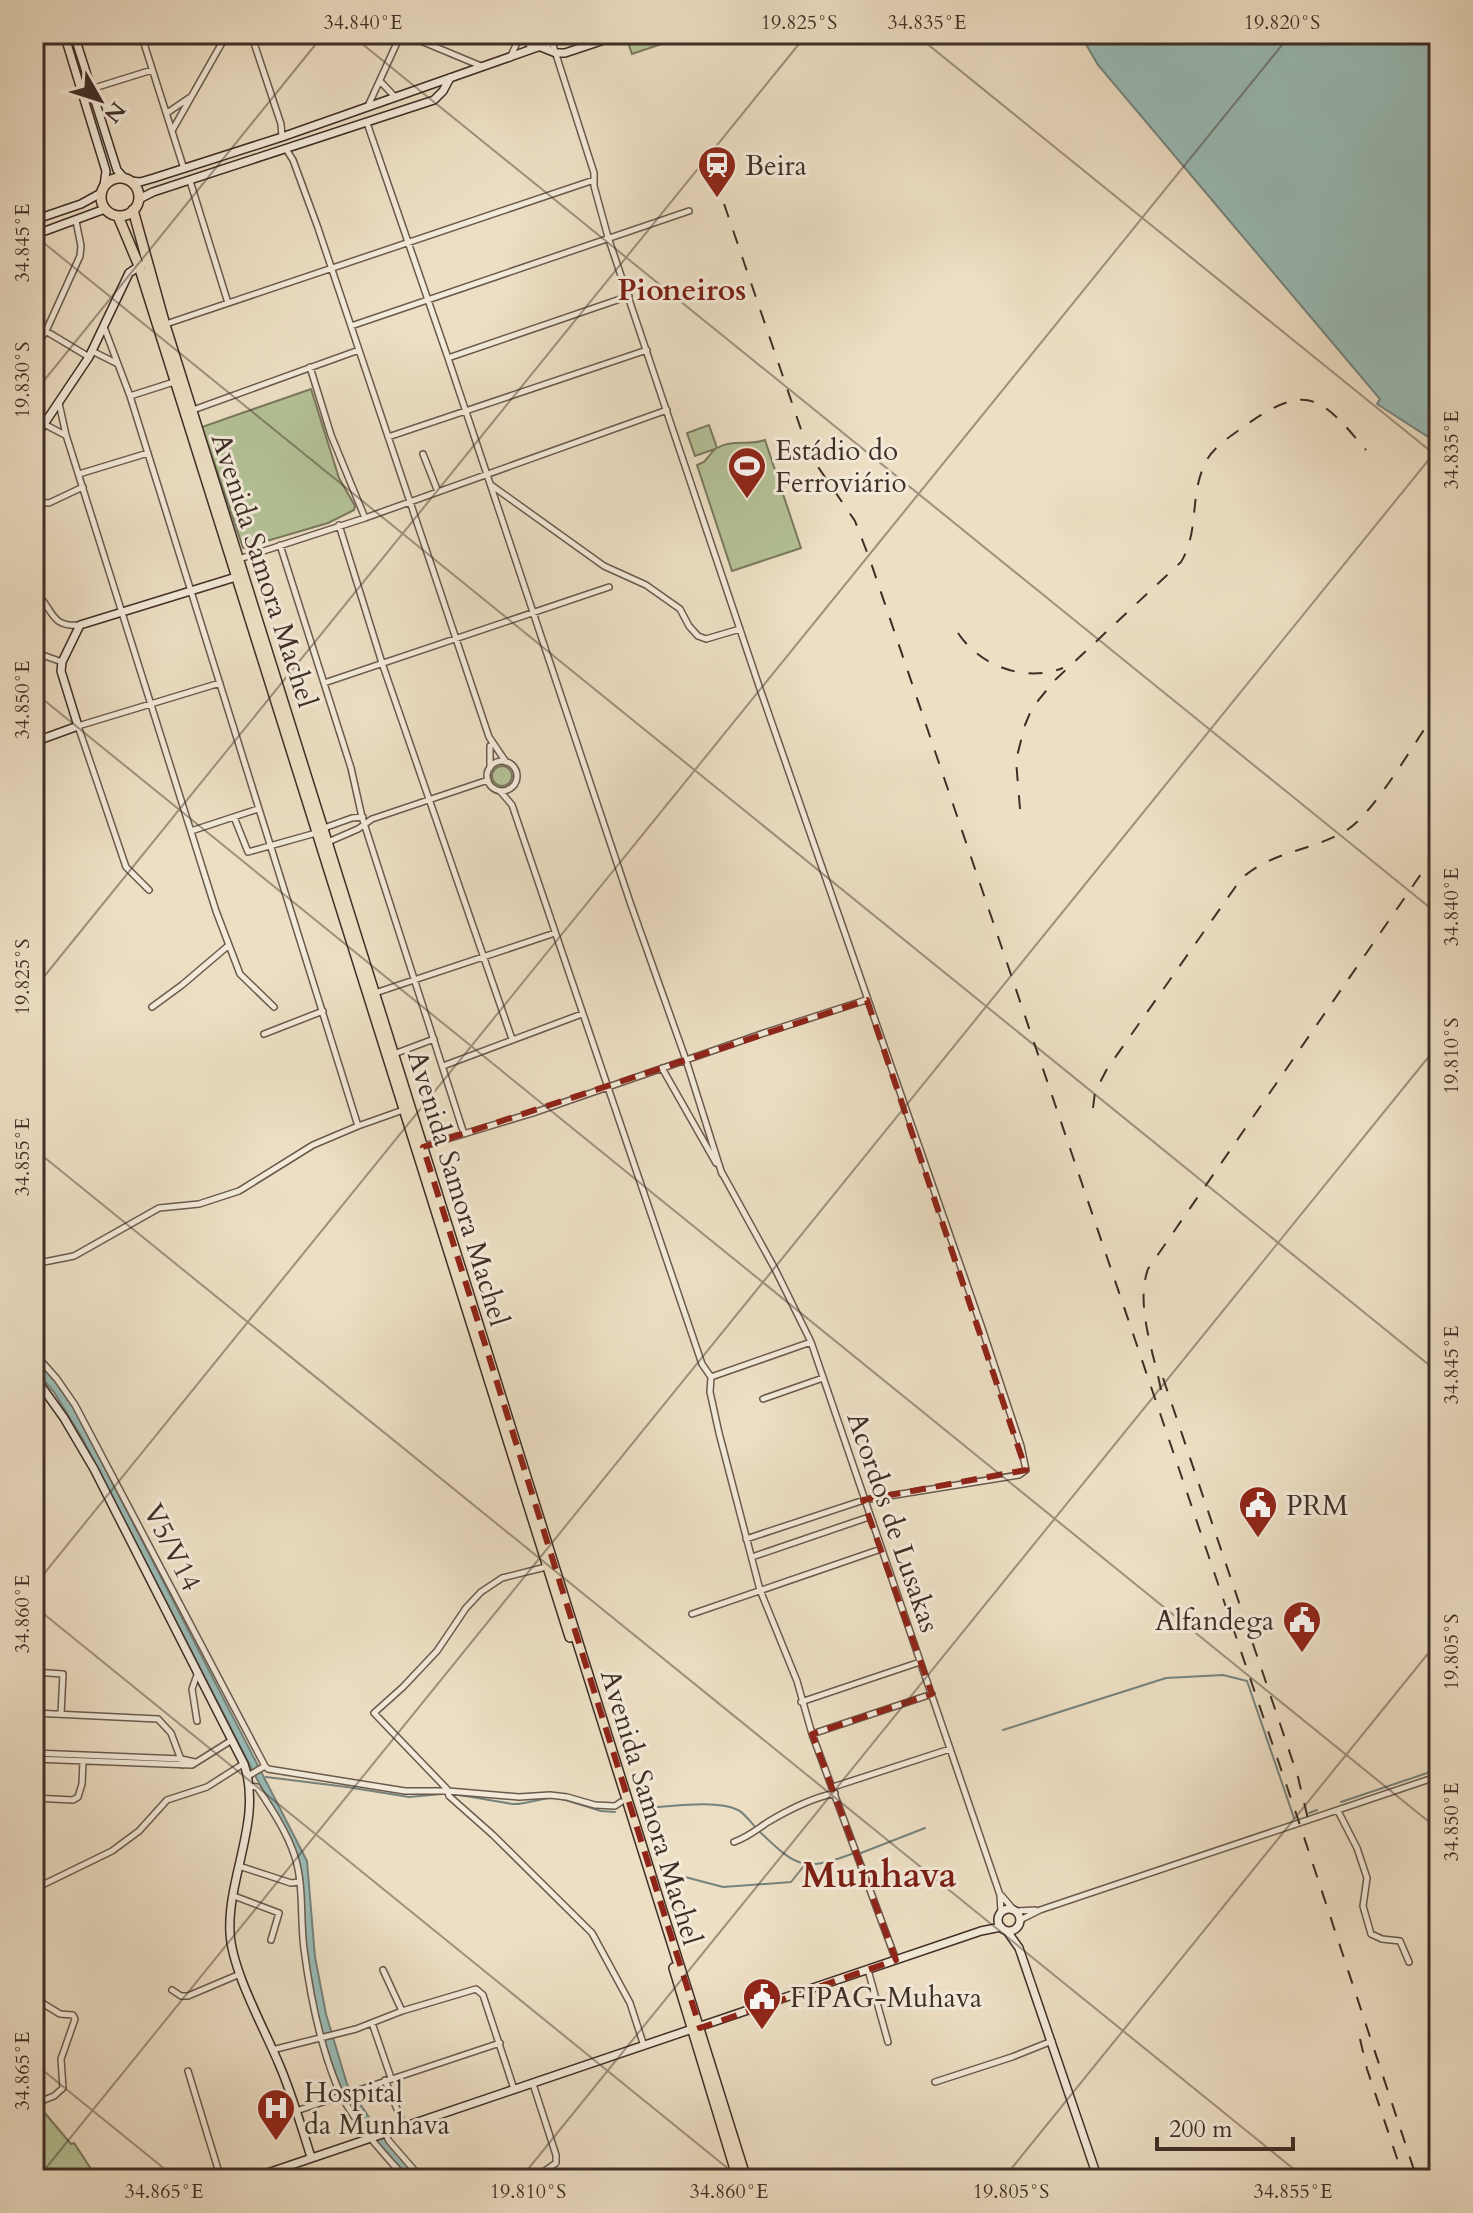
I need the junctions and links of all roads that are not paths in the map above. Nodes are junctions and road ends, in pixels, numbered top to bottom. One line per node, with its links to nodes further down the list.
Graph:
1 (64, 34): 39 (street)
2 (74, 34): 21 (street)
3 (141, 34): 17 (street)
4 (251, 34): 31 (street)
5 (402, 34): 14 (street); 20 (street)
6 (524, 34): 12 (street); 15 (street)
7 (575, 34): 10 (street)
8 (622, 34): 13 (street)
9 (228, 35): 23 (street)
10 (552, 42): 11 (street); 13 (street)
11 (541, 47): 12 (street); 13 (street)
12 (531, 50): 15 (street)
13 (556, 53): 37 (street)
14 (457, 56): 16 (street); 18 (street)
15 (509, 59): 16 (street)
16 (483, 66): 18 (street)
17 (152, 70): 21 (street); 26 (street)
18 (461, 74): 19 (street)
19 (450, 78): 22 (street); 25 (street)
20 (380, 80): 22 (street); 24 (street)
21 (91, 89): 36 (street)
22 (399, 97): 24 (street); 25 (street)
23 (190, 98): 26 (street); 29 (street)
24 (368, 107): 27 (street)
25 (408, 109): 28 (street)
26 (167, 113): 29 (street)
27 (328, 120): 30 (street); 31 (street)
28 (367, 123): 30 (street); 54 (street)
29 (173, 130): 34 (street)
30 (333, 134): 32 (street)
31 (286, 136): 32 (street); 32 (street); 33 (street)
32 (290, 148): 35 (street); 56 (street)
33 (202, 162): 34 (street); 35 (street)
34 (184, 169): 36 (street)
35 (208, 175): 38 (street)
36 (127, 180): 39 (highway); 40 (highway)
37 (594, 180): 52 (street); 54 (street)
38 (190, 181): 40 (street); 59 (street)
39 (102, 190): 41 (highway); 44 (street)
40 (139, 199): 42 (highway)
41 (105, 209): 45 (highway); 48 (street)
42 (133, 210): 45 (highway); 55 (highway, Avenida Samora Machel)
43 (689, 211): 52 (street)
44 (55, 213): 46 (street); 49 (street)
45 (118, 216): 55 (highway, Avenida Samora Machel)
46 (44, 217): 47 (street); 50 (street)
47 (34, 220)
48 (76, 221): 49 (street); 65 (street)
49 (59, 227): 50 (street)
50 (49, 230): 51 (street)
51 (36, 234): 53 (street)
52 (608, 237): 57 (street); 58 (street)
53 (34, 242)
54 (408, 242): 56 (street); 58 (street)
55 (142, 264): 60 (highway, Avenida Samora Machel); 63 (street)
56 (331, 268): 59 (street); 64 (street)
57 (629, 296): 69 (street); 72 (street)
58 (428, 300): 64 (street); 72 (street)
59 (228, 303): 62 (street)
60 (154, 304): 62 (highway, Avenida Samora Machel); 70 (highway, Avenida Samora Machel)
61 (34, 324): 65 (street)
62 (165, 325): 70 (highway, Avenida Samora Machel)
63 (104, 326): 66 (street); 71 (street)
64 (351, 326): 68 (street)
65 (46, 331): 67 (street); 71 (street)
66 (111, 343): 71 (street); 73 (street)
67 (34, 349)
68 (359, 350): 74 (street); 84 (street)
69 (647, 350): 79 (street); 80 (street)
70 (169, 352): 75 (highway, Avenida Samora Machel); 77 (highway, Avenida Samora Machel)
71 (94, 354): 73 (street); 78 (street)
72 (448, 358): 79 (street)
73 (118, 365): 76 (street)
74 (310, 367): 81 (street); 95 (street)
75 (174, 382): 76 (street); 77 (highway, Avenida Samora Machel)
76 (130, 396): 86 (street)
77 (184, 401): 81 (highway, Avenida Samora Machel)
78 (59, 403): 82 (street); 83 (street)
79 (466, 410): 84 (street); 89 (street)
80 (667, 410): 89 (street); 110 (street)
81 (191, 417): 97 (highway, Avenida Samora Machel)
82 (44, 424): 83 (street); 85 (street)
83 (66, 435): 88 (street)
84 (388, 437): 94 (street)
85 (34, 439)
86 (148, 453): 88 (street); 105 (street)
87 (423, 454): 92 (street)
88 (79, 474): 91 (street)
89 (487, 475): 90 (street); 92 (street)
90 (490, 484): 106 (street); 110 (street)
91 (83, 487): 93 (street); 108 (street)
92 (438, 492): 94 (street)
93 (34, 502)
94 (410, 502): 95 (street); 111 (street)
95 (365, 518): 96 (street)
96 (339, 525): 98 (street); 114 (street)
97 (226, 534): 99 (highway, Avenida Samora Machel); 102 (highway, Avenida Samora Machel)
98 (280, 545): 99 (street); 116 (street)
99 (239, 559): 107 (highway, Avenida Samora Machel)
100 (34, 561): 101 (street)
101 (34, 576)
102 (236, 577): 105 (street); 107 (highway, Avenida Samora Machel)
103 (609, 587): 106 (street)
104 (34, 591): 109 (street)
105 (191, 592): 108 (street); 115 (street)
106 (533, 610): 111 (street); 152 (street)
107 (252, 612): 133 (highway, Avenida Samora Machel)
108 (123, 613): 109 (street); 117 (street)
109 (80, 625): 113 (street)
110 (740, 629): 143 (street)
111 (456, 637): 114 (street); 119 (street)
112 (34, 652): 113 (street)
113 (62, 662): 118 (street)
114 (382, 663): 116 (street); 126 (street)
115 (220, 683): 117 (street); 128 (street)
116 (324, 683): 130 (street)
117 (150, 703): 118 (street); 134 (street)
118 (78, 726): 120 (street); 137 (street)
119 (489, 737): 121 (street); 122 (street)
120 (34, 742)
121 (506, 762): 122 (street); 124 (street)
122 (490, 768): 123 (street)
123 (488, 780): 125 (street); 126 (street)
124 (514, 786): 125 (street); 127 (street)
125 (500, 791): 127 (street)
126 (428, 799): 131 (street); 140 (street)
127 (512, 805): 138 (street)
128 (258, 809): 129 (street); 136 (street)
129 (234, 817): 134 (street); 136 (street)
130 (362, 817): 131 (street); 132 (street); 133 (street)
131 (372, 819): 132 (street)
132 (365, 825): 135 (street); 141 (street)
133 (320, 830): 135 (highway, Avenida Samora Machel); 136 (street); 156 (highway, Avenida Samora Machel)
134 (191, 831): 139 (street)
135 (328, 842): 142 (highway, Avenida Samora Machel)
136 (270, 845): 146 (street)
137 (149, 890)
138 (555, 933): 140 (street); 147 (street)
139 (229, 945): 144 (street); 145 (street)
140 (482, 955): 141 (street); 150 (street)
141 (415, 979): 142 (street); 149 (street)
142 (375, 993): 151 (highway, Avenida Samora Machel)
143 (867, 1000): 152 (street); 168 (street)
144 (152, 1007)
145 (274, 1007)
146 (323, 1011): 148 (street); 157 (street)
147 (582, 1014): 150 (street); 155 (street)
148 (264, 1034)
149 (434, 1039): 151 (street); 153 (street)
150 (512, 1039): 153 (street)
151 (394, 1054): 156 (highway, Avenida Samora Machel)
152 (686, 1060): 154 (street); 160 (street)
153 (443, 1066): 158 (street)
154 (662, 1068): 155 (street); 160 (street)
155 (607, 1087): 158 (street); 165 (street)
156 (407, 1109): 157 (street); 159 (highway, Avenida Samora Machel); 173 (highway, Avenida Samora Machel)
157 (358, 1126): 161 (street)
158 (464, 1134): 159 (street)
159 (423, 1147): 173 (highway, Avenida Samora Machel)
160 (722, 1174): 162 (street, Acordos de Lusakas)
161 (34, 1264)
162 (811, 1342): 165 (street); 166 (street, Acordos de Lusakas)
163 (34, 1353): 192 (street, V5/V14)
164 (34, 1376): 177 (street)
165 (711, 1377): 170 (street)
166 (823, 1378): 167 (street); 168 (street, Acordos de Lusakas)
167 (763, 1399)
168 (864, 1500): 169 (street, Acordos de Lusakas); 170 (street)
169 (869, 1517): 171 (street, Acordos de Lusakas); 172 (street)
170 (746, 1539): 172 (street)
171 (881, 1549): 174 (street); 176 (street, Acordos de Lusakas)
172 (752, 1557): 174 (street)
173 (551, 1565): 197 (street); 199 (highway, Avenida Samora Machel); 222 (highway, Avenida Samora Machel)
174 (760, 1590): 175 (street); 180 (street)
175 (692, 1614)
176 (920, 1662): 179 (street, Acordos de Lusakas); 180 (street)
177 (199, 1671): 183 (street); 185 (street)
178 (34, 1672): 182 (street)
179 (932, 1694): 184 (street); 186 (street, Acordos de Lusakas)
180 (801, 1702): 184 (street)
181 (34, 1713): 182 (street)
182 (61, 1714): 190 (street)
183 (197, 1721)
184 (812, 1734): 196 (street)
185 (232, 1740): 190 (street); 191 (street)
186 (950, 1749): 196 (street); 205 (street, Acordos de Lusakas)
187 (34, 1753): 190 (street)
188 (34, 1759): 189 (street)
189 (83, 1761): 190 (street); 198 (street)
190 (182, 1762)
191 (244, 1764): 193 (street); 204 (street)
192 (265, 1766): 193 (street); 197 (street)
193 (248, 1776): 195 (street)
194 (1439, 1776): 200 (street)
195 (249, 1786): 202 (street); 203 (street)
196 (834, 1790): 201 (street); 213 (street)
197 (448, 1793): 199 (street); 227 (street)
198 (34, 1798)
199 (621, 1802): 222 (highway, Avenida Samora Machel)
200 (1338, 1811): 208 (street); 214 (street)
201 (734, 1842)
202 (239, 1866): 203 (street); 206 (street)
203 (299, 1882): 223 (street)
204 (34, 1889)
205 (1000, 1895): 207 (street); 208 (street)
206 (234, 1896): 211 (street); 217 (street)
207 (1000, 1914): 208 (street); 209 (street); 210 (street)
208 (1017, 1916): 209 (street); 212 (street)
209 (1004, 1929): 210 (street); 212 (street)
210 (981, 1931): 213 (street)
211 (271, 1940)
212 (1019, 1948): 224 (street)
213 (896, 1960): 216 (street)
214 (1409, 1962)
215 (383, 1970): 220 (street)
216 (868, 1970): 222 (street); 225 (street)
217 (241, 1974): 218 (street); 228 (street)
218 (172, 1990)
219 (34, 1998): 235 (street)
220 (402, 2011): 221 (street); 226 (street)
221 (372, 2023): 223 (street); 230 (street)
222 (696, 2029): 227 (street); 246 (highway, Avenida Samora Machel); 247 (highway, Avenida Samora Machel)
223 (320, 2036): 228 (street); 234 (street)
224 (1052, 2040): 231 (street); 248 (street)
225 (888, 2042)
226 (500, 2043): 230 (street); 233 (street)
227 (644, 2047): 232 (street)
228 (272, 2050): 236 (street)
229 (188, 2071): 242 (street)
230 (388, 2079): 234 (street); 237 (street)
231 (935, 2082)
232 (533, 2084): 233 (street); 241 (street)
233 (515, 2090): 237 (street)
234 (342, 2096): 236 (street); 239 (street)
235 (34, 2104)
236 (296, 2111): 240 (street)
237 (404, 2126): 238 (street)
238 (385, 2132): 239 (street); 245 (street)
239 (371, 2138): 240 (street); 244 (street)
240 (311, 2157): 243 (street)
241 (546, 2170)
242 (221, 2179)
243 (250, 2179)
244 (406, 2179)
245 (422, 2179)
246 (738, 2179)
247 (746, 2179)
248 (1098, 2179)

